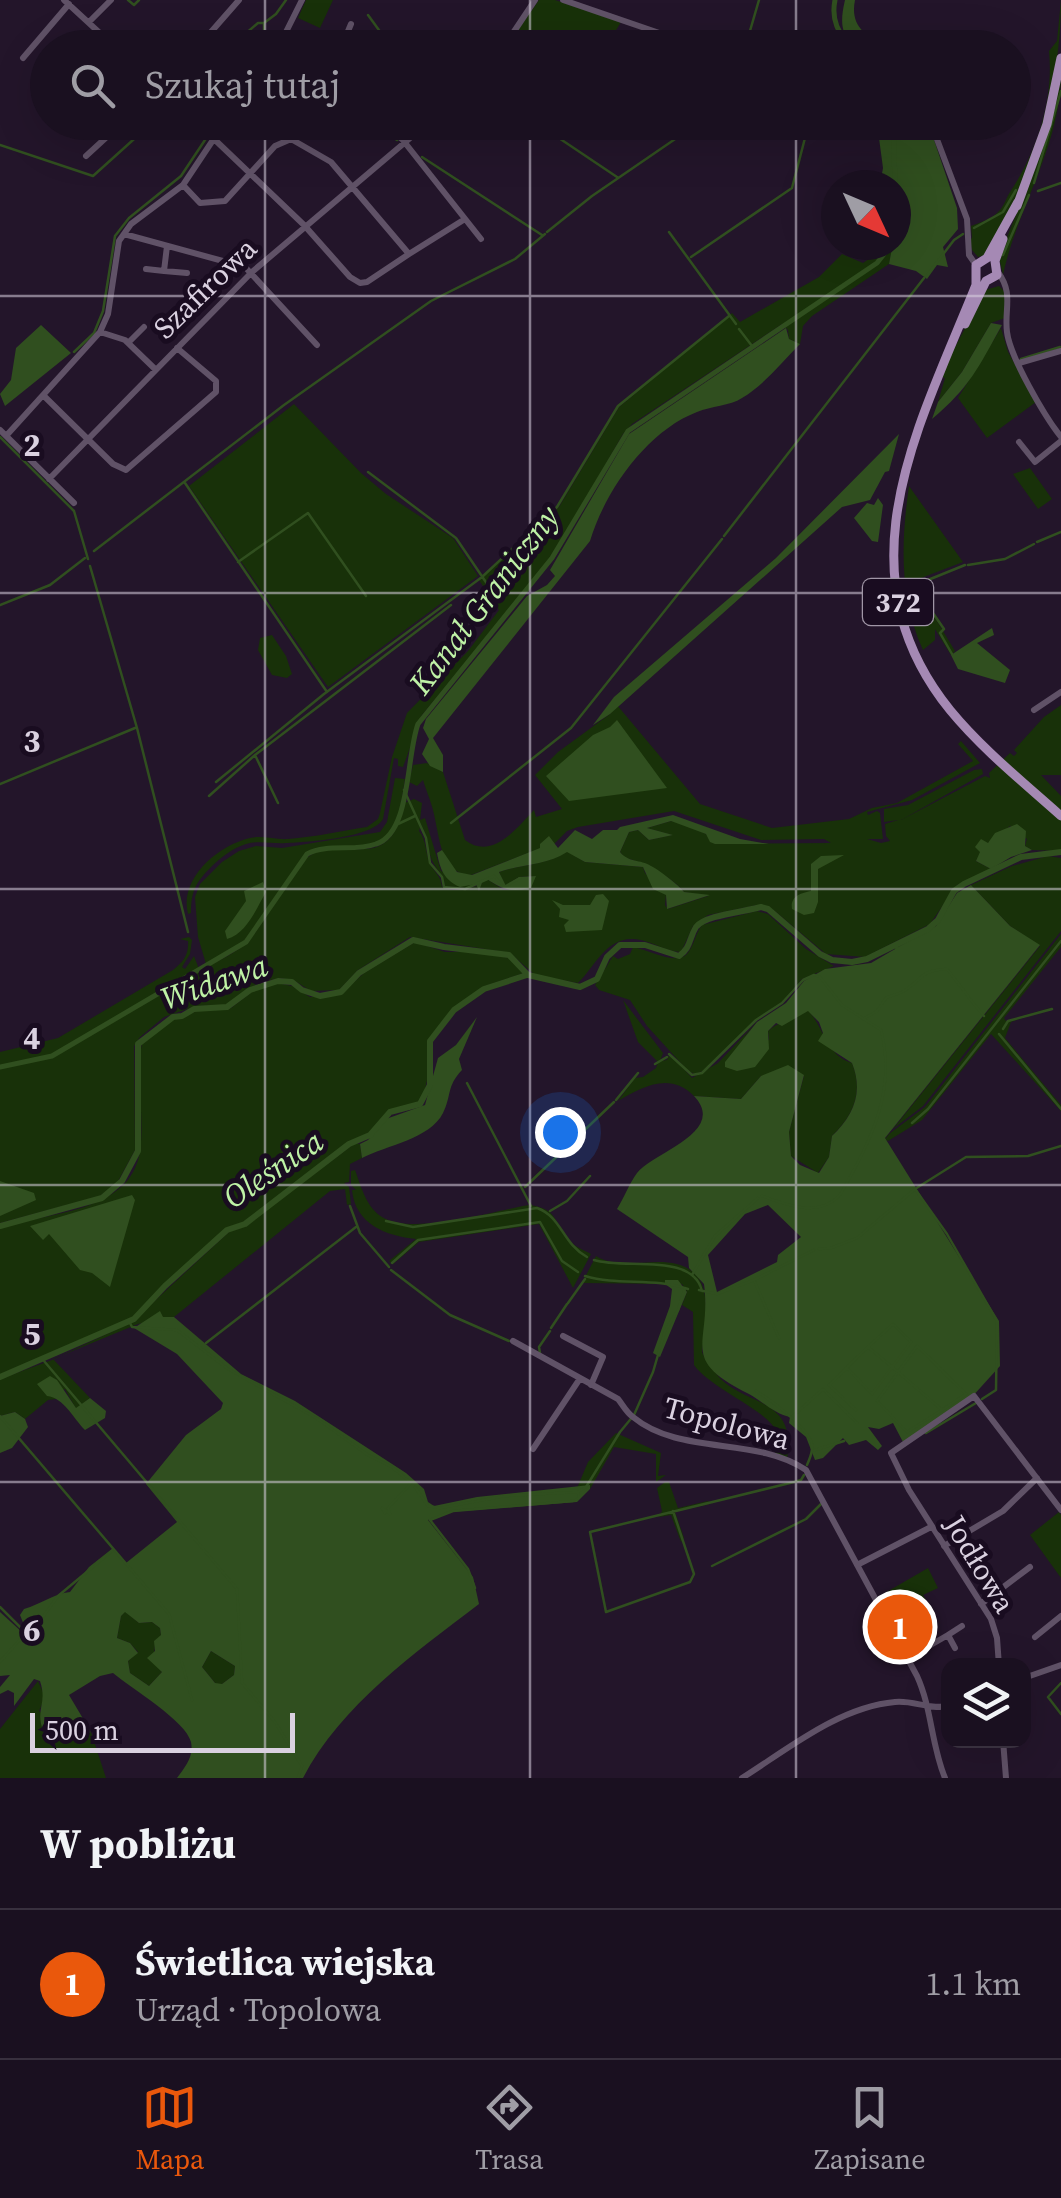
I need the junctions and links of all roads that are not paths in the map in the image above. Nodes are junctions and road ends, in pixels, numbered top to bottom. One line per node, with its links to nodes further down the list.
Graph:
1 (111, 0): 7 (street)
2 (239, 0): 11 (street)
3 (302, 0): 12 (street)
4 (535, 0): 14 (street)
5 (563, 0): 15 (street)
6 (66, 2): 7 (street); 9 (street)
7 (90, 21): 10 (street)
8 (351, 24): 13 (street)
9 (44, 30)
10 (98, 30)
11 (213, 30)
12 (287, 30)
13 (348, 30)
14 (515, 30)
15 (650, 30)
16 (30, 48): 17 (street)
17 (22, 58)
18 (1061, 58): 39 (main road, 372)
19 (103, 140): 28 (street)
20 (212, 140): 30 (street)
21 (215, 140): 29 (street)
22 (288, 140): 29 (street)
23 (294, 140): 31 (street)
24 (402, 140): 27 (street)
25 (406, 140): 27 (street, Szafirowa)
26 (936, 140): 39 (street)
27 (404, 142): 31 (street, Szafirowa); 32 (street)
28 (86, 156)
29 (250, 173): 30 (street); 33 (street)
30 (182, 185): 34 (street)
31 (352, 186): 33 (street, Szafirowa); 37 (street)
32 (465, 219): 35 (street); 37 (street)
33 (304, 225): 37 (street); 41 (street, Szafirowa)
34 (124, 234): 36 (street); 44 (street)
35 (481, 239)
36 (167, 246): 40 (street); 41 (street)
37 (410, 254)
38 (146, 269): 40 (street)
39 (987, 269): 49 (street); 60 (main road, 372)
40 (164, 271): 42 (street)
41 (252, 272): 46 (street); 47 (street, Szafirowa)
42 (187, 274)
43 (144, 327): 45 (street)
44 (100, 332): 45 (street); 51 (street)
45 (128, 344): 50 (street)
46 (318, 345)
47 (177, 348): 50 (street, Szafirowa); 54 (street)
48 (1061, 350): 49 (street)
49 (1019, 364): 53 (street)
50 (155, 369): 54 (street, Szafirowa)
51 (43, 395): 52 (street); 54 (street)
52 (3, 433): 56 (street)
53 (1061, 439): 55 (street)
54 (88, 440): 56 (street, Szafirowa)
55 (1020, 442)
56 (49, 479): 57 (street)
57 (74, 504)
58 (1061, 692): 59 (street)
59 (1034, 710)
60 (1061, 816)
61 (564, 1336): 64 (street)
62 (512, 1341): 63 (street, Topolowa)
63 (579, 1380): 64 (street, Topolowa); 65 (street)
64 (591, 1385): 70 (street, Topolowa)
65 (534, 1449)
66 (1037, 1478): 67 (street); 68 (street, Jodłowa); 69 (street)
67 (1061, 1510)
68 (931, 1527): 69 (street, Jodłowa); 70 (street)
69 (944, 1546): 72 (street, Jodłowa)
70 (857, 1565): 78 (street, Topolowa)
71 (1030, 1567): 72 (street)
72 (981, 1604): 79 (street, Jodłowa)
73 (1061, 1616): 76 (street)
74 (962, 1626): 75 (street)
75 (948, 1636): 77 (street); 78 (street)
76 (1036, 1637)
77 (955, 1648)
78 (908, 1658): 83 (street, Topolowa)
79 (998, 1658)
80 (1061, 1665): 81 (street)
81 (1031, 1676)
82 (941, 1706): 83 (street)
83 (930, 1707): 85 (street); 86 (street, Topolowa)
84 (1004, 1748): 87 (street)
85 (742, 1778)
86 (945, 1778)
87 (1006, 1778)

